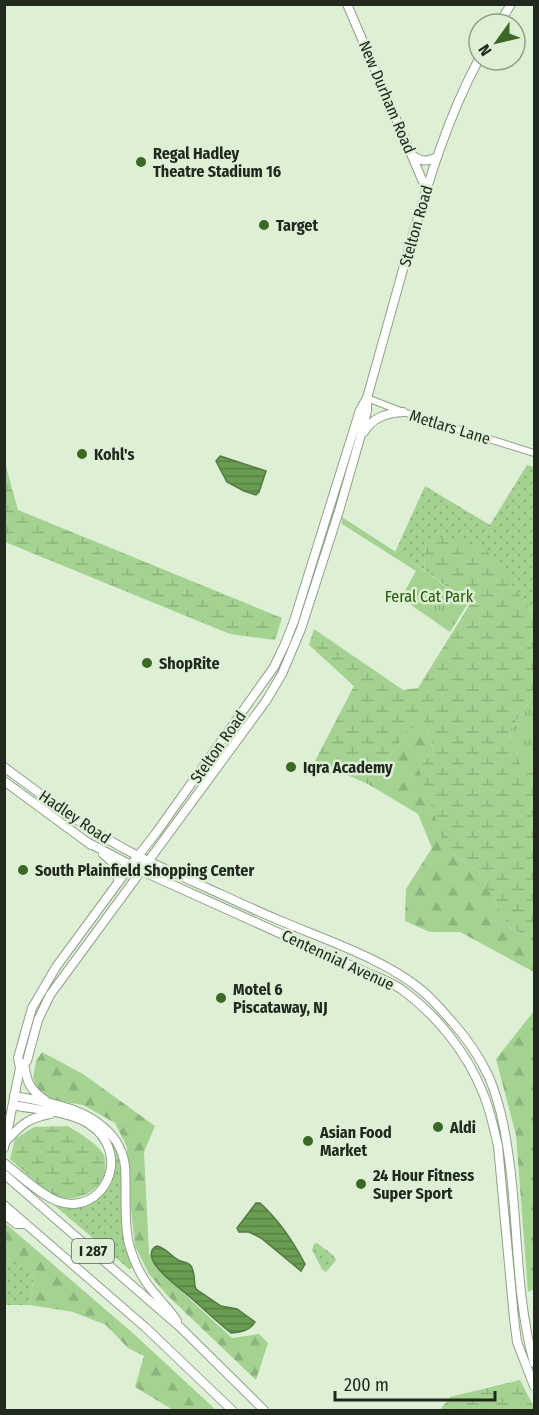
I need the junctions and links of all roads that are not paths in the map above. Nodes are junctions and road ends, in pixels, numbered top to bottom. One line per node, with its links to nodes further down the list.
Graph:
1 (347, 4): 3 (main road, New Durham Road)
2 (472, 72): 4 (main road, Stelton Road)
3 (412, 155): 4 (main road); 5 (main road, New Durham Road)
4 (437, 157): 5 (main road, Stelton Road)
5 (426, 189): 6 (main road, Stelton Road)
6 (367, 398): 7 (street, Metlars Lane); 8 (main road, Stelton Road); 13 (main road, Stelton Road)
7 (403, 412): 8 (main road); 9 (street, Metlars Lane)
8 (360, 438): 14 (main road, Stelton Road)
9 (534, 453)
10 (4, 767): 13 (main road, Hadley Road)
11 (4, 781): 12 (main road, Hadley Road)
12 (87, 842): 15 (main road, Hadley Road); 17 (main road, Hadley Road)
13 (138, 856): 14 (main road, Hadley Road); 15 (main road, Stelton Road)
14 (149, 861): 16 (main road, Stelton Road); 29 (main road, Centennial Avenue)
15 (131, 865): 16 (main road, Hadley Road); 17 (main road, Stelton Road)
16 (142, 871): 18 (main road, Stelton Road); 30 (main road, Centennial Avenue)
17 (118, 882): 18 (main road, Stelton Road)
18 (22, 1066): 19 (main road, Stelton Road); 20 (highway)
19 (14, 1101): 20 (highway); 21 (highway); 22 (main road, Stelton Road)
20 (50, 1103): 28 (highway)
21 (59, 1114): 22 (highway); 23 (highway)
22 (5, 1145)
23 (4, 1163)
24 (4, 1174): 28 (highway, I 287)
25 (4, 1205): 27 (highway, I 287)
26 (4, 1214): 27 (highway)
27 (27, 1224): 31 (highway, I 287)
28 (182, 1328): 32 (highway, I 287)
29 (534, 1363)
30 (534, 1386)
31 (231, 1410)
32 (264, 1410)

